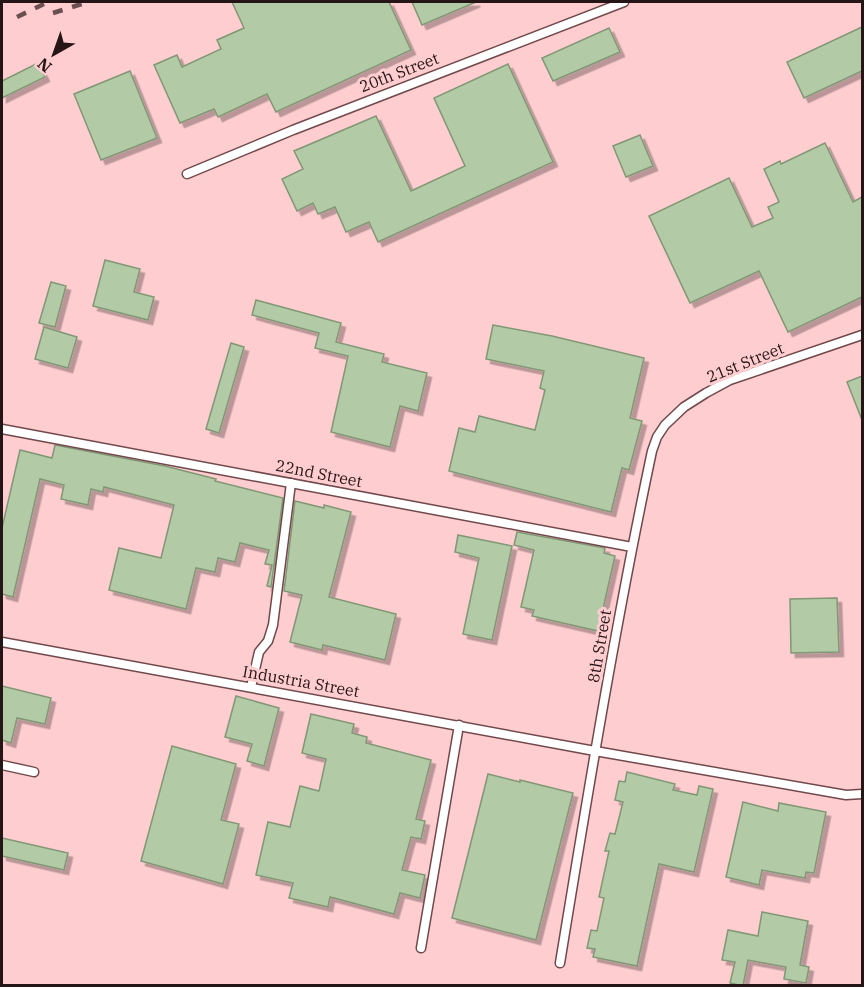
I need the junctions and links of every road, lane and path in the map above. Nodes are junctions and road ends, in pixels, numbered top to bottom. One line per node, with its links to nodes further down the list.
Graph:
1 (624, 2): 2 (lane, 20th Street)
2 (187, 174)
3 (862, 335): 6 (lane, 21st Street)
4 (2, 429): 5 (lane, 22nd Street)
5 (291, 483): 6 (lane, 22nd Street); 8 (lane)
6 (632, 546): 10 (lane, 8th Street)
7 (2, 642): 8 (lane, Industria Street)
8 (251, 687): 9 (lane, Industria Street)
9 (459, 725): 10 (lane, Industria Street); 14 (lane)
10 (595, 751): 13 (lane, Industria Street); 15 (lane, 8th Street)
11 (2, 765): 12 (lane)
12 (34, 772)
13 (862, 794)
14 (421, 948)
15 (560, 963)

